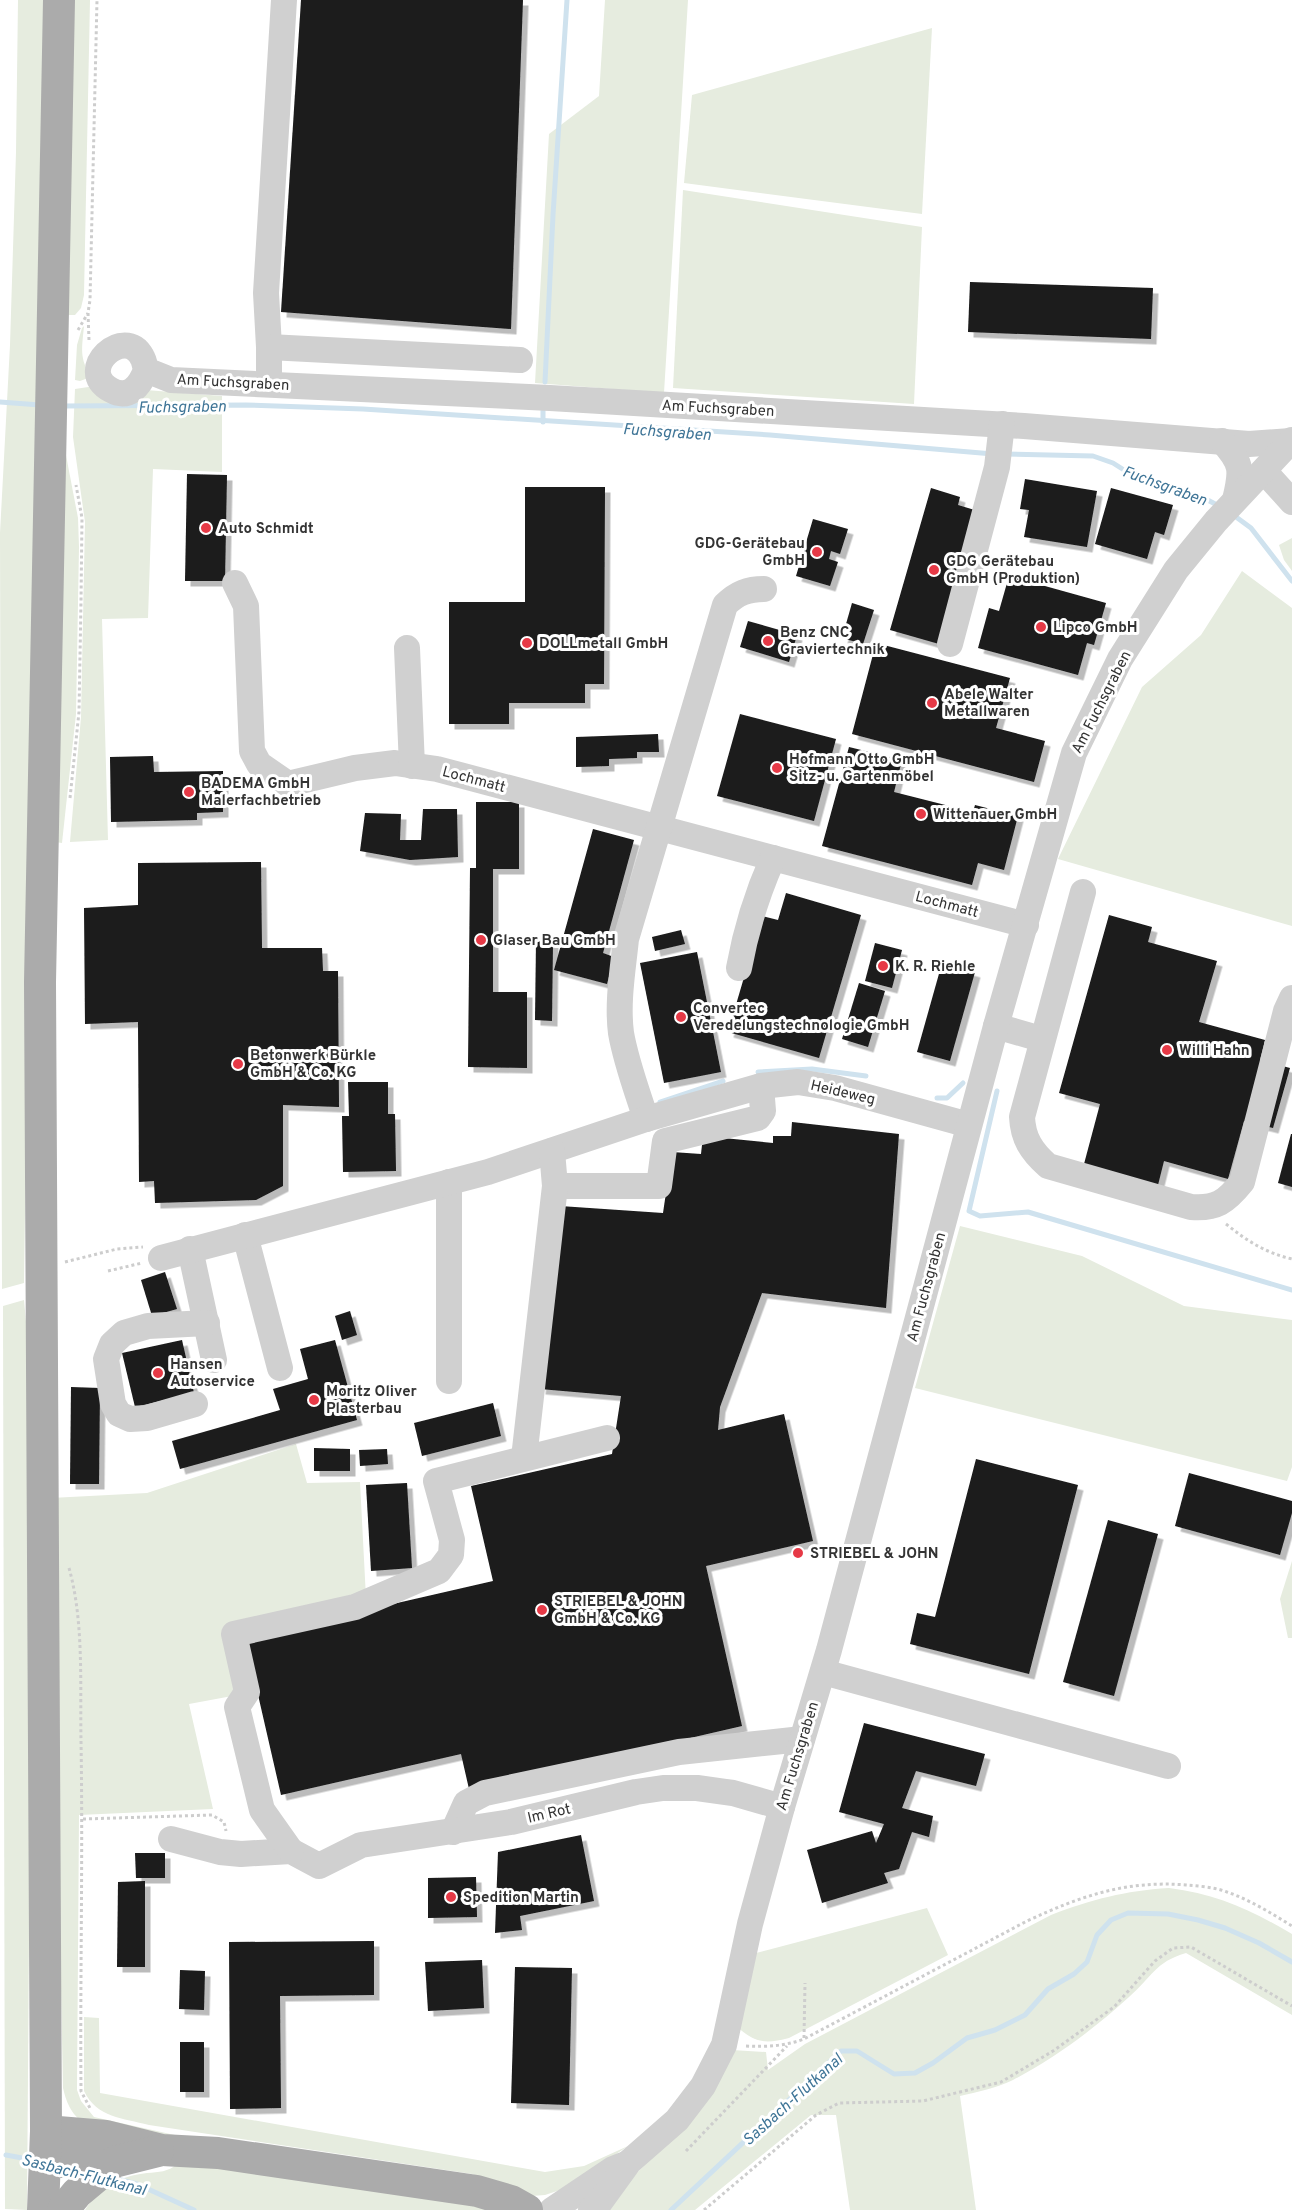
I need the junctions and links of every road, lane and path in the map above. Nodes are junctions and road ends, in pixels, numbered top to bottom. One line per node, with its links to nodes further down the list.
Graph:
1 (59, 0): 67 (main road)
2 (97, 0): 4 (path)
3 (284, 0): 5 (street)
4 (88, 314)
5 (269, 347): 6 (street); 8 (street)
6 (520, 360)
7 (146, 370): 8 (street, Am Fuchsgraben)
8 (269, 384): 11 (street, Am Fuchsgraben)
9 (1291, 440): 10 (street, Am Fuchsgraben); 12 (street, Am Fuchsgraben)
10 (1222, 441): 11 (street, Am Fuchsgraben); 14 (street)
11 (1000, 445): 18 (street)
12 (1264, 471): 14 (street, Am Fuchsgraben); 15 (street)
13 (74, 477): 21 (path)
14 (1234, 500): 25 (street, Am Fuchsgraben)
15 (1292, 502)
16 (235, 583): 20 (street, Lochmatt)
17 (764, 589): 22 (street)
18 (950, 644)
19 (407, 648): 20 (street)
20 (412, 766): 22 (street, Lochmatt)
21 (70, 803)
22 (658, 828): 23 (street, Lochmatt); 32 (street)
23 (773, 858): 25 (street, Lochmatt); 26 (street)
24 (1083, 892): 29 (street)
25 (1026, 925): 28 (street, Am Fuchsgraben)
26 (739, 968)
27 (1292, 998): 30 (street)
28 (996, 1026): 29 (street); 33 (street, Am Fuchsgraben)
29 (1041, 1039): 38 (street)
30 (1285, 1039): 38 (street)
31 (761, 1086): 32 (street, Heideweg); 33 (street, Heideweg); 34 (street)
32 (652, 1117): 34 (street); 35 (street, Heideweg)
33 (969, 1125): 53 (street, Am Fuchsgraben)
34 (665, 1140): 37 (street)
35 (552, 1150): 36 (street, Heideweg); 37 (street)
36 (449, 1182): 39 (street, Heideweg); 48 (street)
37 (555, 1186): 51 (street)
38 (1206, 1208): 42 (path)
39 (245, 1235): 40 (street, Heideweg); 47 (street)
40 (190, 1249): 41 (street, Heideweg); 45 (street)
41 (154, 1252): 43 (path); 44 (path)
42 (1292, 1259)
43 (60, 1263)
44 (108, 1271)
45 (207, 1323): 46 (street); 49 (street)
46 (214, 1360)
47 (280, 1368)
48 (449, 1381)
49 (195, 1404)
50 (607, 1438): 51 (street)
51 (524, 1458): 59 (street)
52 (69, 1568): 66 (path)
53 (822, 1672): 54 (street, Am Fuchsgraben); 55 (street)
54 (802, 1739): 56 (street, Am Fuchsgraben); 57 (street)
55 (1168, 1766)
56 (782, 1807): 57 (street, Im Rot); 64 (street, Am Fuchsgraben)
57 (453, 1832): 59 (street, Im Rot)
58 (171, 1839): 59 (street)
59 (291, 1851)
60 (1292, 1926): 63 (path)
61 (805, 1983): 63 (path)
62 (1292, 2006): 78 (path)
63 (804, 2039): 65 (path)
64 (724, 2045): 65 (path); 71 (street, Am Fuchsgraben)
65 (788, 2045): 69 (path)
66 (97, 2114)
67 (46, 2131): 68 (main road); 70 (main road)
68 (162, 2150): 72 (main road); 75 (main road)
69 (686, 2151)
70 (45, 2162): 72 (main road); 73 (main road)
71 (629, 2162): 76 (street, Am Fuchsgraben); 77 (street, Am Fuchsgraben)
72 (111, 2165): 74 (main road)
73 (44, 2210)
74 (63, 2210)
75 (527, 2210)
76 (552, 2210)
77 (591, 2210)
78 (704, 2210)

